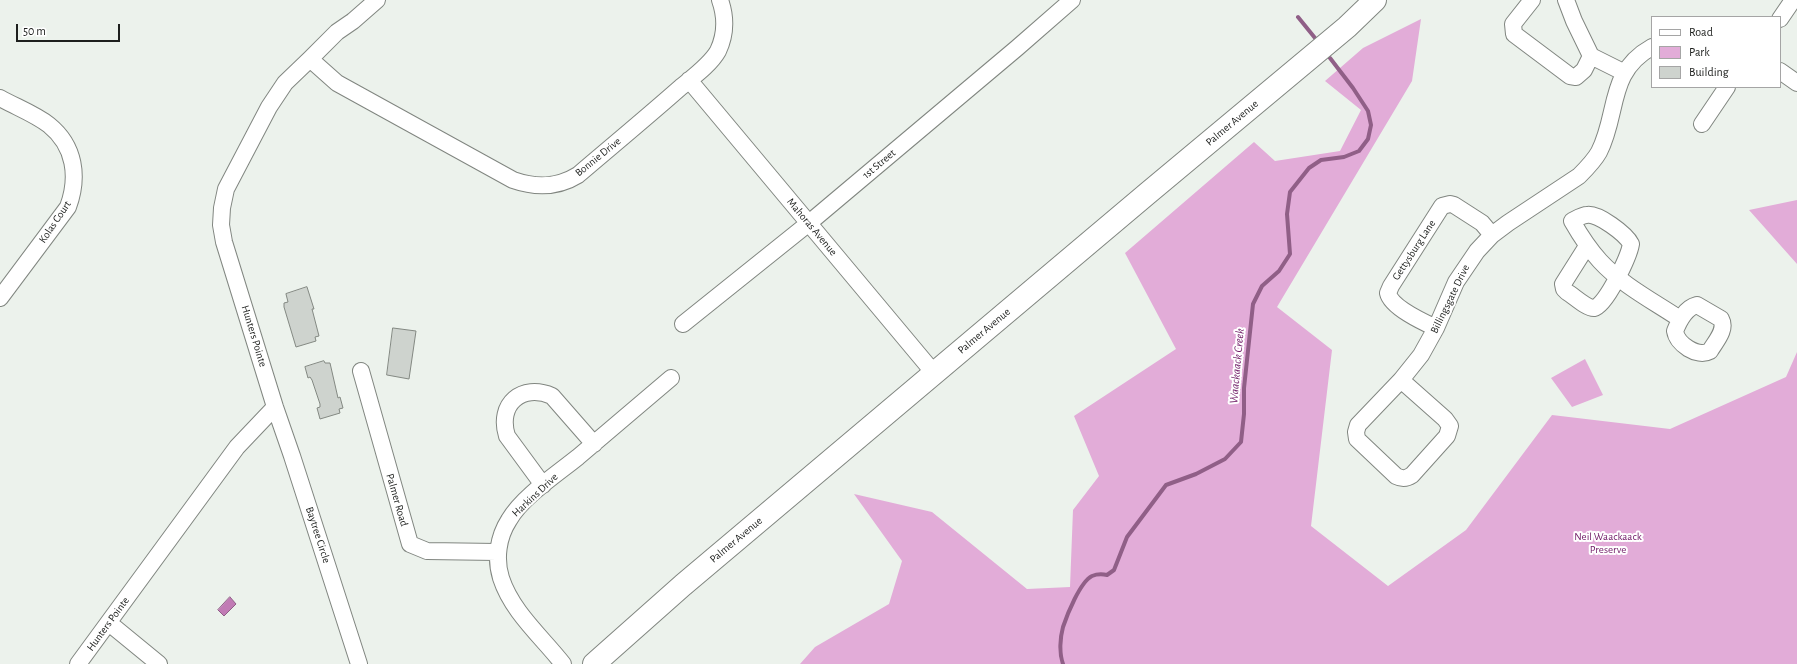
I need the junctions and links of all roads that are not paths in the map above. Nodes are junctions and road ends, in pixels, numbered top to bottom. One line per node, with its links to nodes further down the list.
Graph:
1 (377, 0): 11 (street, Hunters Pointe)
2 (720, 0): 14 (street, Bonnie Drive)
3 (1072, 0): 19 (street, 1st Street)
4 (1375, 0): 28 (street, Palmer Avenue)
5 (1532, 0): 10 (street)
6 (1566, 0): 10 (street)
7 (1793, 0): 8 (street)
8 (1781, 18)
9 (1651, 48): 12 (street, Billingsgate Drive)
10 (1591, 56): 12 (street)
11 (310, 58): 14 (street, Bonnie Drive); 31 (street, Hunters Pointe)
12 (1623, 72): 20 (street, Billingsgate Drive)
13 (1781, 72): 15 (street)
14 (689, 80): 19 (street, Mahoras Avenue)
15 (1797, 83)
16 (1726, 88): 18 (street)
17 (0, 98): 23 (street, Kolas Court)
18 (1702, 124)
19 (809, 223): 25 (street, 1st Street); 28 (street, Mahoras Avenue)
20 (1492, 235): 26 (street, Billingsgate Drive); 26 (street, Gettysburg Lane)
21 (1587, 246): 22 (street); 22 (street); 22 (street)
22 (1617, 278): 24 (street)
23 (0, 298)
24 (1680, 319)
25 (683, 324)
26 (1436, 328): 30 (street, Billingsgate Drive)
27 (361, 372): 34 (street, Palmer Road)
28 (934, 373): 40 (street, Palmer Avenue)
29 (671, 378): 32 (street, Harkins Drive)
30 (1401, 380): 30 (street, Billingsgate Drive)
31 (275, 407): 35 (street, Hunters Pointe); 38 (street, Baytree Circle)
32 (594, 444): 33 (street, Harkins Drive); 33 (street)
33 (543, 485): 34 (street, Harkins Drive)
34 (497, 552): 39 (street, Harkins Drive)
35 (109, 623): 36 (street, Hunters Pointe); 37 (street)
36 (78, 664)
37 (158, 664)
38 (359, 664)
39 (563, 664)
40 (594, 664)

